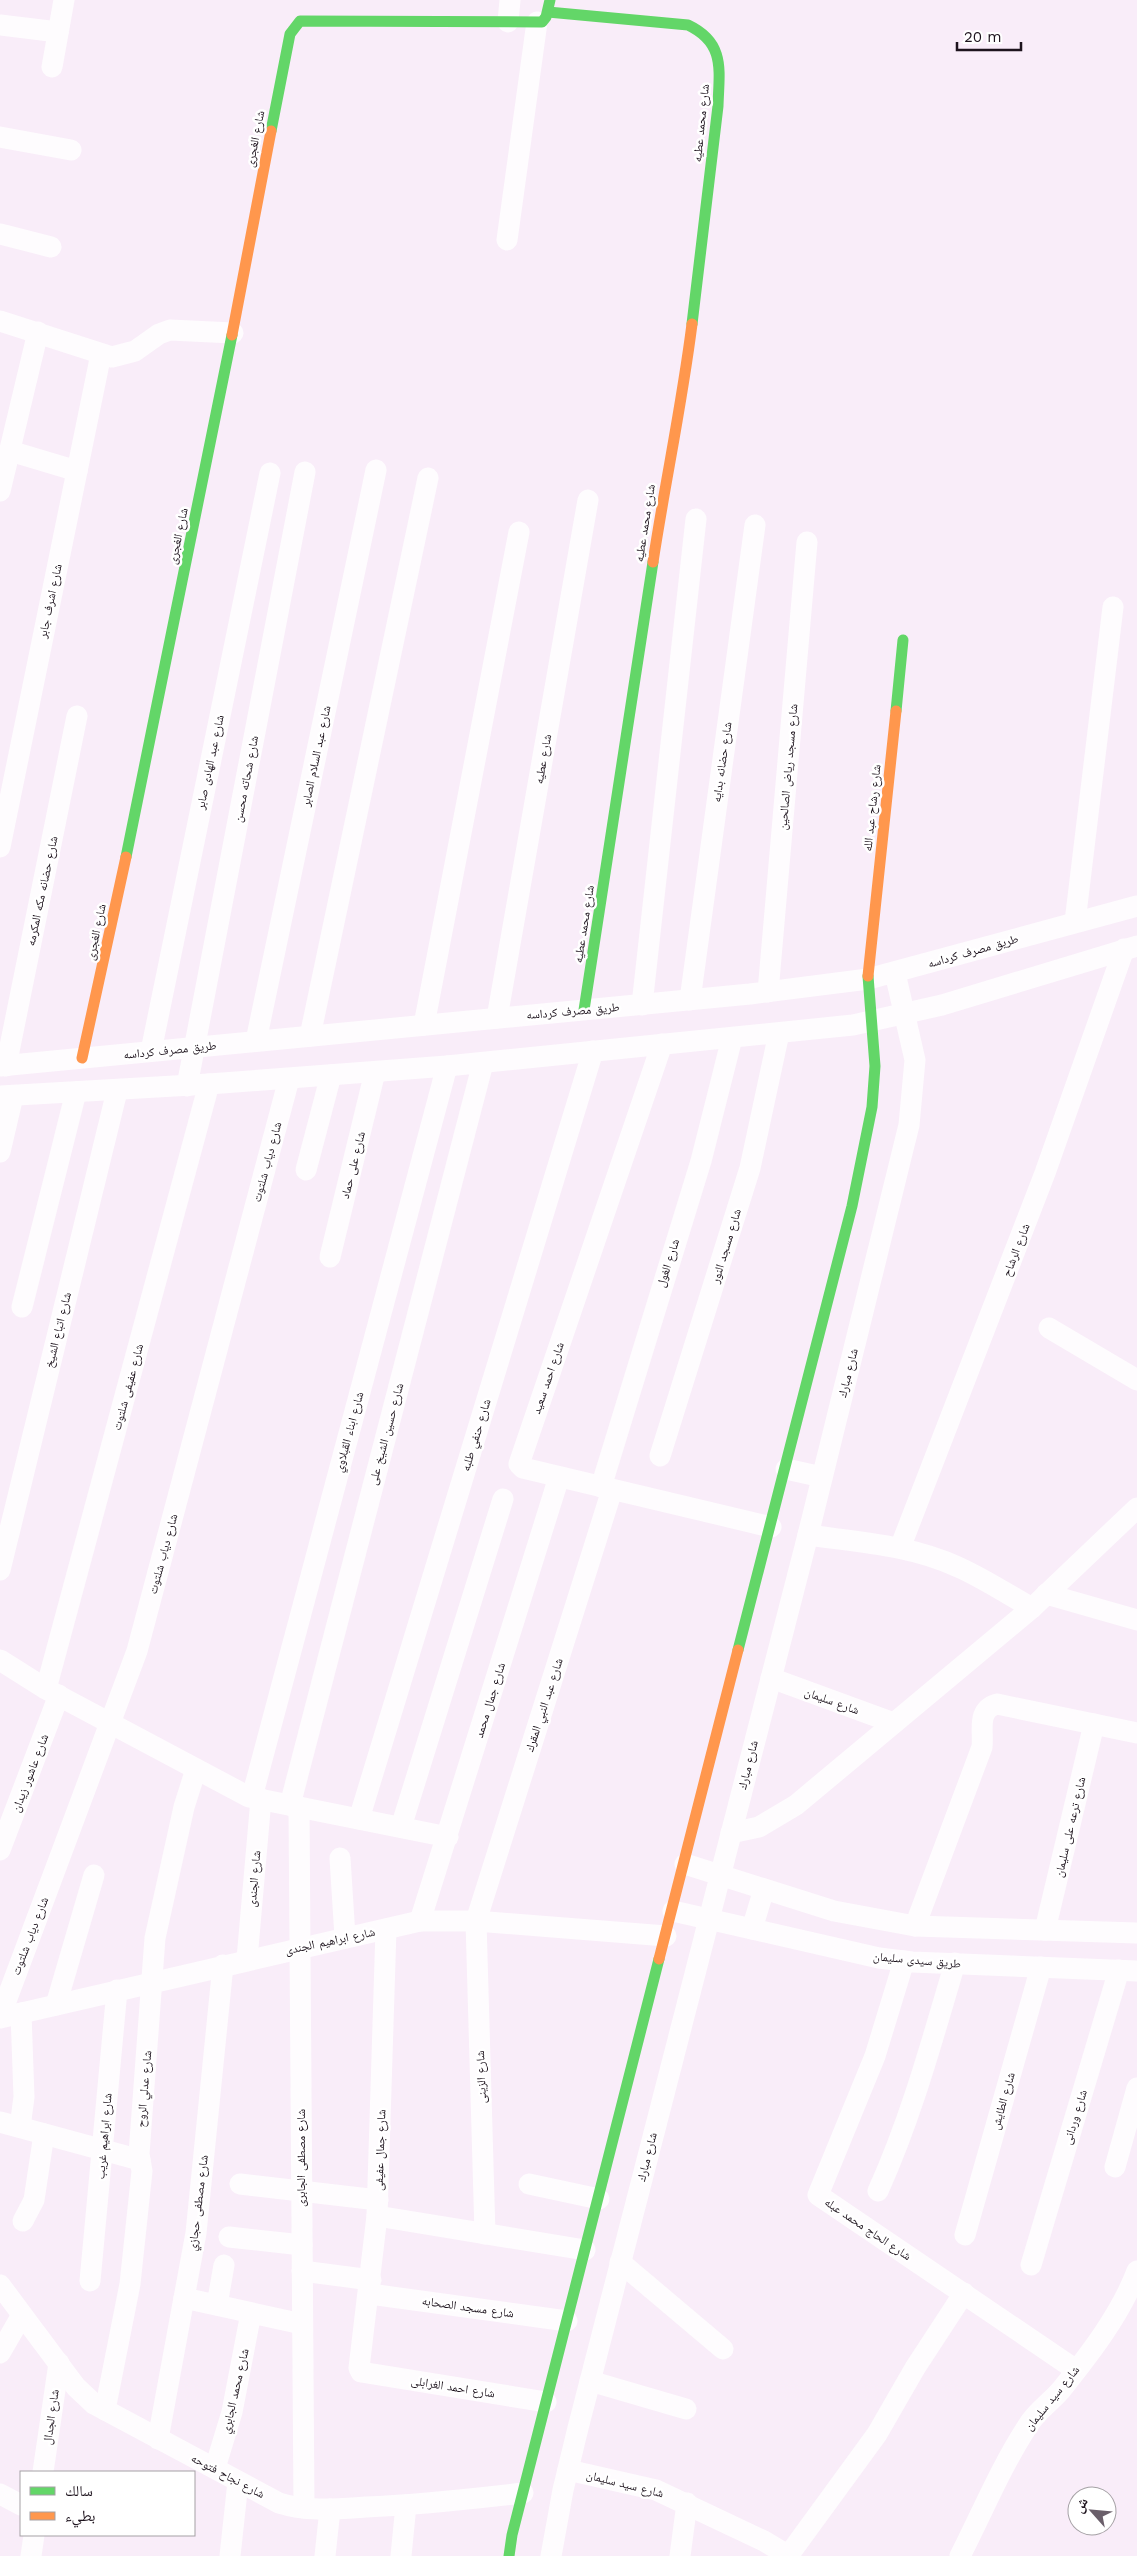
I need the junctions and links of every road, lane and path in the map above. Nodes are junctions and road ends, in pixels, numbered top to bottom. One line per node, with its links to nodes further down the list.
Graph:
1 (64, 0): 6 (street)
2 (510, 0): 4 (street)
3 (545, 11): 4 (street); 11 (street); 42 (street, شارع محمد عطيه)
4 (508, 22): 15 (street, شارع الغجرى)
5 (0, 25): 6 (street)
6 (58, 32): 7 (street)
7 (52, 67)
8 (0, 137): 9 (street)
9 (71, 150)
10 (0, 234): 12 (street)
11 (507, 240)
12 (51, 247)
13 (0, 321): 14 (street)
14 (38, 332): 16 (street); 17 (street)
15 (233, 333): 16 (street); 55 (street, شارع الغجرى)
16 (101, 354): 19 (street, شارع اشرف جابر)
17 (9, 415): 18 (street)
18 (10, 451): 19 (street); 24 (street)
19 (77, 470): 33 (street, شارع اشرف جابر)
20 (376, 470): 50 (street, شارع عبد السلام الصابر)
21 (305, 472): 52 (street, شارع شحاته محسن)
22 (270, 473): 54 (street, شارع عبد الهادى صابر)
23 (428, 478): 48 (street)
24 (0, 491)
25 (588, 500): 44 (street, شارع عطيه)
26 (696, 519): 41 (street)
27 (755, 525): 40 (street, شارع حضانه بدايه)
28 (518, 532): 46 (street)
29 (807, 542): 39 (street, شارع مسجد رياض الصالحين)
30 (1113, 608): 35 (street)
31 (903, 640): 38 (street, شارع رشاح عبد الله)
32 (77, 716): 57 (street, شارع حضانه مكه المكرمه)
33 (0, 847)
34 (1137, 906): 35 (street, طريق مصرف كرداسه)
35 (1075, 922): 37 (street, طريق مصرف كرداسه)
36 (1131, 947): 43 (street); 82 (street, شارع الرشاح)
37 (895, 973): 38 (street, طريق مصرف كرداسه); 43 (street, شارع مبارك)
38 (868, 979): 39 (street, طريق مصرف كرداسه); 45 (street)
39 (768, 992): 40 (street, طريق مصرف كرداسه)
40 (690, 1000): 41 (street, طريق مصرف كرداسه)
41 (642, 1005): 42 (street, طريق مصرف كرداسه)
42 (584, 1010): 44 (street, طريق مصرف كرداسه)
43 (906, 1013): 45 (street); 75 (street, شارع مبارك)
44 (497, 1018): 46 (street, طريق مصرف كرداسه)
45 (872, 1022): 47 (street); 74 (street)
46 (424, 1025): 48 (street, طريق مصرف كرداسه)
47 (779, 1033): 49 (street); 73 (street, شارع مسجد النور)
48 (310, 1036): 50 (street, طريق مصرف كرداسه)
49 (732, 1038): 51 (street); 77 (street, شارع الغول)
50 (256, 1041): 52 (street, طريق مصرف كرداسه)
51 (662, 1044): 53 (street); 76 (street, شارع احمد سعيد)
52 (195, 1047): 54 (street, طريق مصرف كرداسه); 63 (street, شارع شحاته محسن)
53 (593, 1051): 56 (street); 96 (street, شارع حنفي طلبه)
54 (151, 1052): 55 (street, طريق مصرف كرداسه)
55 (82, 1058): 57 (street, طريق مصرف كرداسه)
56 (483, 1063): 58 (street); 95 (street, شارع حسين الشيخ على)
57 (3, 1066)
58 (447, 1066): 59 (street); 94 (street, شارع ابناء القبلاوي)
59 (375, 1072): 60 (street); 69 (street, شارع على حماد)
60 (331, 1075): 61 (street); 68 (street)
61 (289, 1079): 62 (street); 89 (street, شارع دياب شلتوت)
62 (209, 1084): 63 (street); 88 (street, شارع عفيفى شلتوت)
63 (187, 1086): 64 (street)
64 (117, 1091): 65 (street); 83 (street, شارع اتباع الشيخ)
65 (76, 1092): 66 (street); 70 (street)
66 (7, 1096): 67 (street)
67 (0, 1152)
68 (306, 1170)
69 (330, 1257)
70 (22, 1307)
71 (1050, 1328): 72 (street)
72 (1137, 1380)
73 (660, 1456)
74 (786, 1469): 75 (street); 80 (street)
75 (822, 1477): 81 (street, شارع مبارك)
76 (559, 1478): 77 (street, شارع احمد سعيد); 99 (street, شارع جمال محمد)
77 (607, 1489): 80 (street, شارع احمد سعيد); 109 (street, شارع عبد النبي المقرك)
78 (503, 1499): 97 (street)
79 (1137, 1508): 84 (street)
80 (771, 1527): 102 (street)
81 (808, 1535): 82 (street); 87 (street, شارع مبارك)
82 (900, 1548): 84 (street)
83 (0, 1570)
84 (1039, 1601): 85 (street); 90 (street)
85 (1137, 1620)
86 (0, 1660): 88 (street)
87 (771, 1678): 90 (street, شارع سليمان); 98 (street, شارع مبارك)
88 (53, 1692): 89 (street); 100 (street, شارع عاشور زيدان)
89 (110, 1723): 93 (street); 128 (street, شارع دياب شلتوت)
90 (894, 1723): 98 (street)
91 (1094, 1724): 92 (street); 110 (street); 113 (street, شارع ترعه على سليمان)
92 (1137, 1733)
93 (196, 1769): 94 (street); 124 (street, شارع عدلي الروح)
94 (256, 1798): 95 (street); 118 (street, شارع الجندى)
95 (294, 1806): 96 (street); 117 (street, شارع مصطفى الجابرى)
96 (359, 1819): 97 (street)
97 (401, 1827): 99 (street)
98 (731, 1833): 104 (street, شارع مبارك)
99 (448, 1837): 108 (street, شارع جمال محمد)
100 (0, 1850)
101 (340, 1858): 116 (street)
102 (685, 1864): 104 (street); 106 (street)
103 (94, 1875): 126 (street)
104 (720, 1875): 105 (street); 107 (street, شارع مبارك)
105 (764, 1889): 110 (street); 112 (street)
106 (673, 1911): 107 (street, طريق سيدى سليمان); 115 (street)
107 (709, 1919): 112 (street, طريق سيدى سليمان); 147 (street, شارع مبارك)
108 (420, 1921): 109 (street, شارع ابراهيم الجندى); 111 (street, شارع ابراهيم الجندى)
109 (476, 1921): 115 (street, شارع ابراهيم الجندى); 142 (street, شارع الزينى)
110 (915, 1926): 113 (street)
111 (386, 1929): 116 (street, شارع ابراهيم الجندى); 140 (street, شارع جمال عفيفى)
112 (752, 1929): 119 (street, طريق سيدى سليمان)
113 (1045, 1930): 114 (street)
114 (1137, 1933)
115 (666, 1936): 139 (street)
116 (345, 1938): 117 (street, شارع ابراهيم الجندى)
117 (300, 1948): 118 (street, شارع ابراهيم الجندى); 137 (street, شارع مصطفى الجابرى)
118 (247, 1959): 121 (street, شارع ابراهيم الجندى)
119 (904, 1961): 120 (street, طريق سيدى سليمان); 155 (street, شارع الحاج محمد عبله)
120 (955, 1963): 122 (street, طريق سيدى سليمان); 138 (street)
121 (224, 1965): 124 (street, شارع ابراهيم الجندى); 156 (street, شارع مصطفى حجازي)
122 (1041, 1967): 123 (street, طريق سيدى سليمان); 143 (street, شارع الطايش)
123 (1128, 1970): 149 (street, شارع وردانى)
124 (153, 1982): 125 (street, شارع ابراهيم الجندى); 133 (street, شارع عدلي الروح)
125 (118, 1990): 126 (street, شارع ابراهيم الجندى); 132 (street, شارع ابراهيم غريب)
126 (56, 2005): 127 (street, شارع ابراهيم الجندى)
127 (21, 2013): 128 (street, شارع ابراهيم الجندى); 130 (street)
128 (0, 2018)
129 (1137, 2088): 134 (street)
130 (10, 2124): 131 (street)
131 (44, 2134): 132 (street); 141 (street)
132 (103, 2150): 133 (street); 152 (street, شارع ابراهيم غريب)
133 (140, 2160): 170 (street, شارع عدلي الروح)
134 (1115, 2166)
135 (240, 2184): 137 (street)
136 (529, 2184): 139 (street)
137 (301, 2191): 140 (street); 145 (street, شارع مصطفى الجابرى)
138 (878, 2191)
139 (599, 2199): 146 (street)
140 (378, 2208): 142 (street); 154 (street, شارع جمال عفيفى)
141 (23, 2221)
142 (485, 2234): 146 (street)
143 (965, 2234)
144 (229, 2237): 145 (street)
145 (302, 2245): 150 (street, شارع مصطفى الجابرى)
146 (585, 2250): 160 (street)
147 (620, 2262): 162 (street); 167 (street, شارع مبارك)
148 (224, 2265): 157 (street)
149 (1031, 2265)
150 (302, 2271): 154 (street, شارع مسجد الصحابه); 161 (street, شارع مصطفى الجابرى)
151 (1137, 2272): 166 (street, شارع سيد سليمان)
152 (90, 2281)
153 (0, 2285): 159 (street, شارع نجاح فتوحه)
154 (370, 2287): 160 (street, شارع مسجد الصحابه); 165 (street, شارع جمال عفيفى)
155 (964, 2293): 166 (street, شارع الحاج محمد عبله); 192 (street)
156 (184, 2298): 157 (street); 171 (street, شارع مصطفى حجازي)
157 (217, 2305): 158 (street)
158 (251, 2312): 161 (street); 172 (street, شارع محمد الجابري)
159 (22, 2315): 163 (street); 164 (street, شارع نجاح فتوحه)
160 (567, 2321): 168 (street)
161 (302, 2324): 181 (street, شارع مصطفى الجابرى)
162 (723, 2349)
163 (0, 2353)
164 (59, 2363): 170 (street, شارع نجاح فتوحه); 174 (street, شارع الجدال)
165 (360, 2370): 168 (street, شارع احمد الغرابلى)
166 (1076, 2370): 193 (street, شارع سيد سليمان)
167 (590, 2381): 169 (street); 173 (street, شارع مبارك)
168 (546, 2402): 176 (street)
169 (686, 2409)
170 (105, 2410): 171 (street, شارع نجاح فتوحه)
171 (158, 2439): 172 (street, شارع نجاح فتوحه)
172 (215, 2468): 175 (street, شارع نجاح فتوحه)
173 (568, 2470): 178 (street, شارع سيد سليمان); 190 (street, شارع مبارك)
174 (43, 2471)
175 (238, 2482): 181 (street, شارع نجاح فتوحه); 186 (street)
176 (523, 2493): 180 (street, شارع نجاح فتوحه); 189 (street)
177 (0, 2494): 179 (street)
178 (687, 2503): 184 (street, شارع سيد سليمان); 191 (street)
179 (20, 2504)
180 (406, 2505): 182 (street, شارع نجاح فتوحه); 188 (street)
181 (304, 2508): 182 (street, شارع نجاح فتوحه)
182 (330, 2509): 187 (street)
183 (34, 2536): 185 (street)
184 (763, 2549): 192 (street, شارع سيد سليمان)
185 (31, 2556)
186 (230, 2556)
187 (325, 2556)
188 (401, 2556)
189 (509, 2556)
190 (552, 2556)
191 (680, 2556)
192 (789, 2556)
193 (960, 2556)

